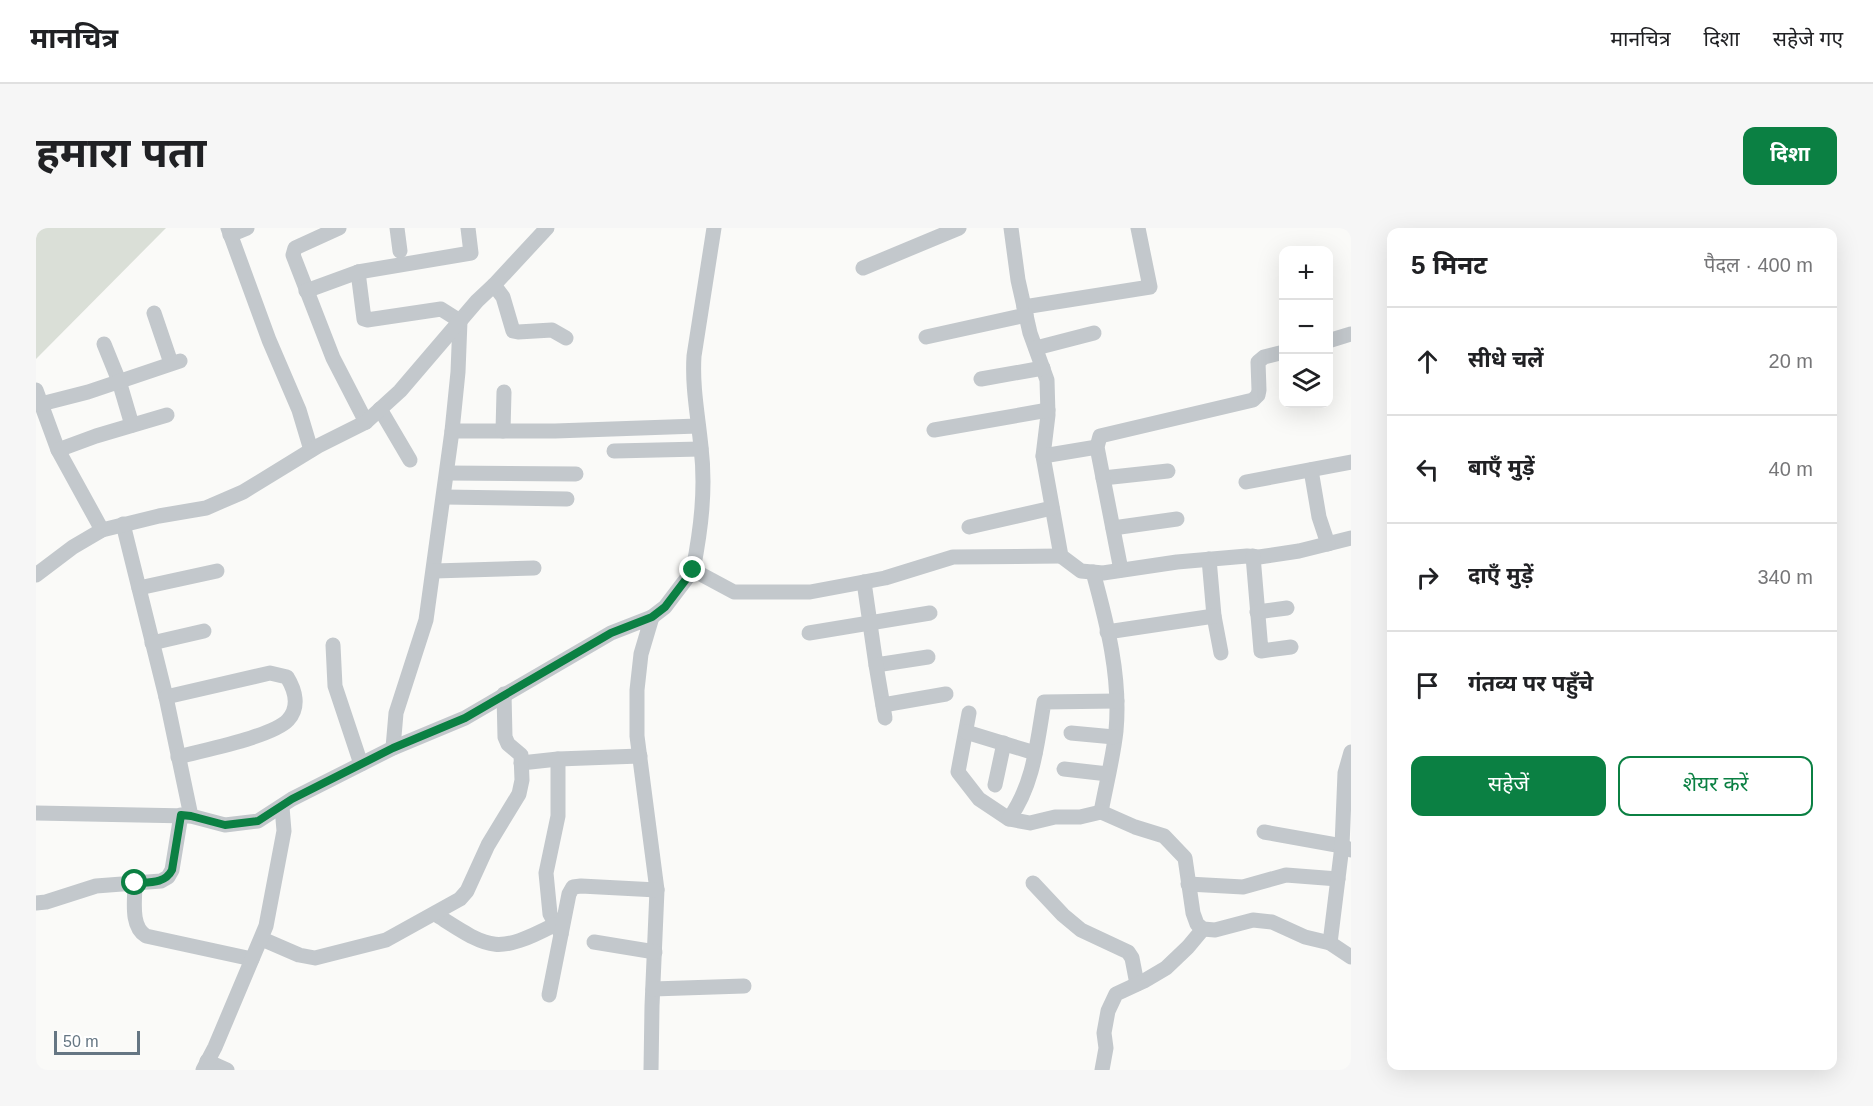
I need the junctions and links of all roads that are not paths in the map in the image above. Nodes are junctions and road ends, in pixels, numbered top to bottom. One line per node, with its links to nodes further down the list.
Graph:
1 (247, 228): 10 (street)
2 (339, 228): 15 (street)
3 (397, 228): 11 (street)
4 (468, 228): 13 (street)
5 (714, 228): 37 (street)
6 (959, 228): 12 (street)
7 (1011, 228): 16 (street)
8 (1138, 228): 16 (street)
9 (542, 230): 14 (street)
10 (229, 231): 44 (street)
11 (400, 251)
12 (862, 268)
13 (358, 273): 15 (street); 18 (street)
14 (494, 285): 18 (street); 22 (street)
15 (306, 291): 35 (street)
16 (1025, 311): 21 (street); 25 (street)
17 (154, 313): 29 (street)
18 (460, 321): 32 (street); 40 (street)
19 (1094, 333): 25 (street)
20 (1351, 334): 23 (street)
21 (926, 337)
22 (566, 338)
23 (1333, 340)
24 (104, 344): 29 (street)
25 (1036, 348): 27 (street)
26 (1279, 353): 41 (street)
27 (1043, 368): 28 (street); 33 (street)
28 (981, 379)
29 (119, 381): 31 (street); 36 (street)
30 (504, 392): 39 (street)
31 (39, 397): 43 (street)
32 (380, 409): 35 (street); 47 (street)
33 (1048, 410): 38 (street); 46 (street)
34 (167, 415): 36 (street)
35 (366, 422): 44 (street)
36 (132, 426): 43 (street)
37 (698, 426): 39 (street); 42 (street)
38 (934, 430)
39 (503, 431): 40 (street)
40 (452, 432): 51 (street)
41 (1097, 447): 46 (street); 53 (street)
42 (701, 449): 45 (street); 69 (street)
43 (58, 450): 62 (street)
44 (311, 450): 59 (street)
45 (614, 451)
46 (1043, 456): 57 (street)
47 (410, 460)
48 (1351, 462): 49 (street)
49 (1311, 470): 54 (street); 64 (street)
50 (1168, 471): 53 (street)
51 (447, 473): 52 (street); 55 (street)
52 (576, 474)
53 (1103, 478): 61 (street)
54 (1246, 482)
55 (444, 497): 56 (street); 72 (street)
56 (567, 499)
57 (1052, 508): 60 (street); 65 (street)
58 (1177, 519): 61 (street)
59 (123, 524): 62 (street); 76 (street)
60 (969, 527)
61 (1113, 528): 70 (street)
62 (102, 530): 74 (street)
63 (1351, 538): 64 (street)
64 (1328, 544): 66 (street)
65 (1061, 556): 73 (street); 75 (street)
66 (1252, 556): 67 (street); 78 (street)
67 (1209, 559): 70 (street); 80 (street)
68 (534, 568): 72 (street)
69 (693, 570): 75 (street); 81 (street)
70 (1121, 570): 73 (street)
71 (217, 571): 76 (street)
72 (434, 571): 101 (street)
73 (1093, 572): 84 (street)
74 (36, 575)
75 (864, 582): 82 (street)
76 (139, 588): 86 (street)
77 (1287, 608): 78 (street)
78 (1257, 612): 88 (street)
79 (930, 613): 82 (street)
80 (1214, 616): 84 (street); 89 (street)
81 (652, 617): 92 (street); 104 (street)
82 (870, 624): 85 (street); 91 (street)
83 (204, 631): 86 (street)
84 (1107, 632): 95 (street)
85 (809, 633)
86 (152, 643): 94 (street)
87 (333, 645): 108 (street)
88 (1291, 647)
89 (1221, 653)
90 (928, 657): 91 (street)
91 (876, 665): 93 (street)
92 (504, 693): 101 (street); 107 (street)
93 (946, 693)
94 (166, 697): 105 (street); 105 (street)
95 (1117, 701): 99 (street); 103 (street)
96 (969, 713): 97 (street)
97 (966, 732): 100 (street); 117 (street)
98 (1071, 733): 99 (street)
99 (1114, 737): 111 (street)
100 (1004, 744): 103 (street); 112 (street)
101 (393, 748): 108 (street)
102 (1351, 752): 110 (street)
103 (1035, 753): 117 (street)
104 (640, 756): 106 (street); 124 (street)
105 (178, 757): 116 (street)
106 (558, 759): 107 (street); 128 (street)
107 (521, 763): 126 (street)
108 (361, 764): 113 (street)
109 (1064, 769): 111 (street)
110 (1348, 773): 119 (street)
111 (1108, 774): 114 (street)
112 (994, 785)
113 (282, 807): 116 (street); 129 (street)
114 (1101, 812): 117 (street); 122 (street)
115 (36, 813): 116 (street)
116 (186, 815): 120 (street)
117 (1009, 819)
118 (1264, 832): 119 (street)
119 (1346, 848): 123 (street)
120 (135, 883): 125 (street); 134 (street)
121 (1033, 883): 135 (street)
122 (1188, 884): 123 (street); 127 (street)
123 (1342, 887): 131 (street)
124 (657, 890): 128 (street); 132 (street)
125 (36, 903)
126 (435, 914): 128 (street); 129 (street)
127 (1203, 929): 131 (street); 135 (street)
128 (558, 930): 138 (street)
129 (262, 939): 134 (street)
130 (594, 942): 132 (street)
131 (1330, 943): 133 (street)
132 (655, 952): 137 (street)
133 (1351, 957)
134 (252, 959): 139 (street)
135 (1137, 984): 142 (street)
136 (744, 986): 137 (street)
137 (653, 989): 141 (street)
138 (549, 995)
139 (205, 1066): 140 (street)
140 (227, 1070)
141 (651, 1070)
142 (1102, 1070)

